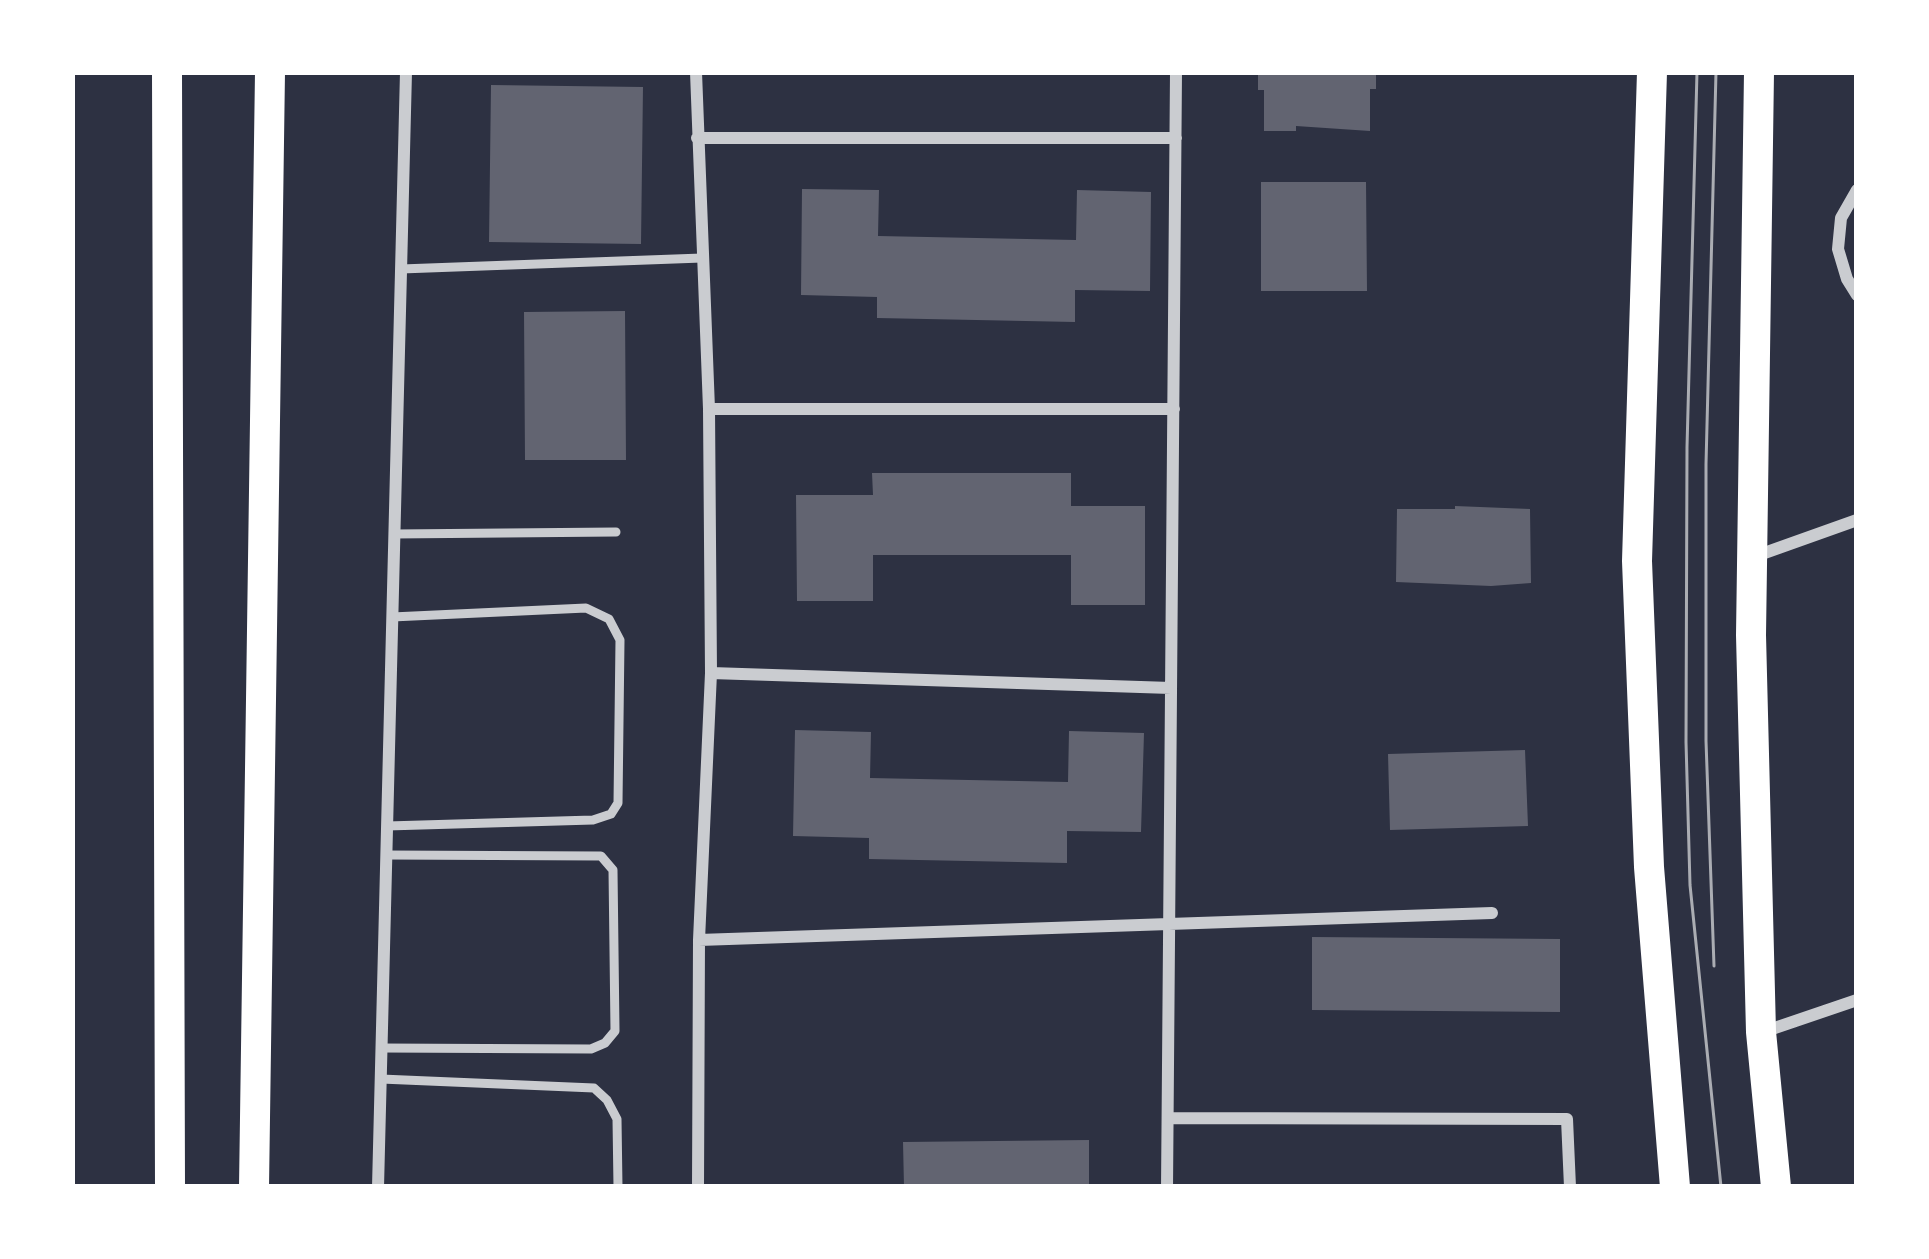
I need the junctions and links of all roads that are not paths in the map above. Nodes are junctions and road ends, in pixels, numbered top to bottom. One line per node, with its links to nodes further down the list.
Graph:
1 (167, 72): 33 (main road)
2 (270, 72): 34 (main road)
3 (406, 72): 12 (street)
4 (696, 72): 8 (street)
5 (1177, 72): 9 (street)
6 (1652, 72): 40 (main road)
7 (1759, 72): 19 (main road)
8 (698, 138): 9 (street); 11 (street)
9 (1176, 139): 15 (street)
10 (1857, 190): 13 (street)
11 (702, 258): 12 (lane); 14 (street)
12 (401, 269): 18 (street)
13 (1857, 295)
14 (709, 409): 15 (street); 21 (street)
15 (1174, 409): 22 (street)
16 (1857, 520): 19 (street)
17 (616, 532): 18 (lane)
18 (394, 534): 20 (street)
19 (1752, 557): 29 (main road)
20 (392, 617): 23 (street); 23 (lane)
21 (711, 674): 22 (street); 27 (street)
22 (1172, 688): 26 (street)
23 (387, 826): 24 (street)
24 (386, 855): 30 (street); 30 (lane)
25 (1492, 913): 26 (street)
26 (1170, 923): 27 (street); 32 (street)
27 (699, 940): 37 (street)
28 (1857, 1000): 29 (street)
29 (1761, 1032): 41 (main road)
30 (381, 1048): 31 (street)
31 (381, 1079): 35 (street); 36 (lane)
32 (1168, 1118): 38 (street); 39 (street)
33 (170, 1187)
34 (254, 1187)
35 (378, 1187)
36 (618, 1187)
37 (698, 1187)
38 (1167, 1187)
39 (1570, 1187)
40 (1675, 1187)
41 (1776, 1187)

